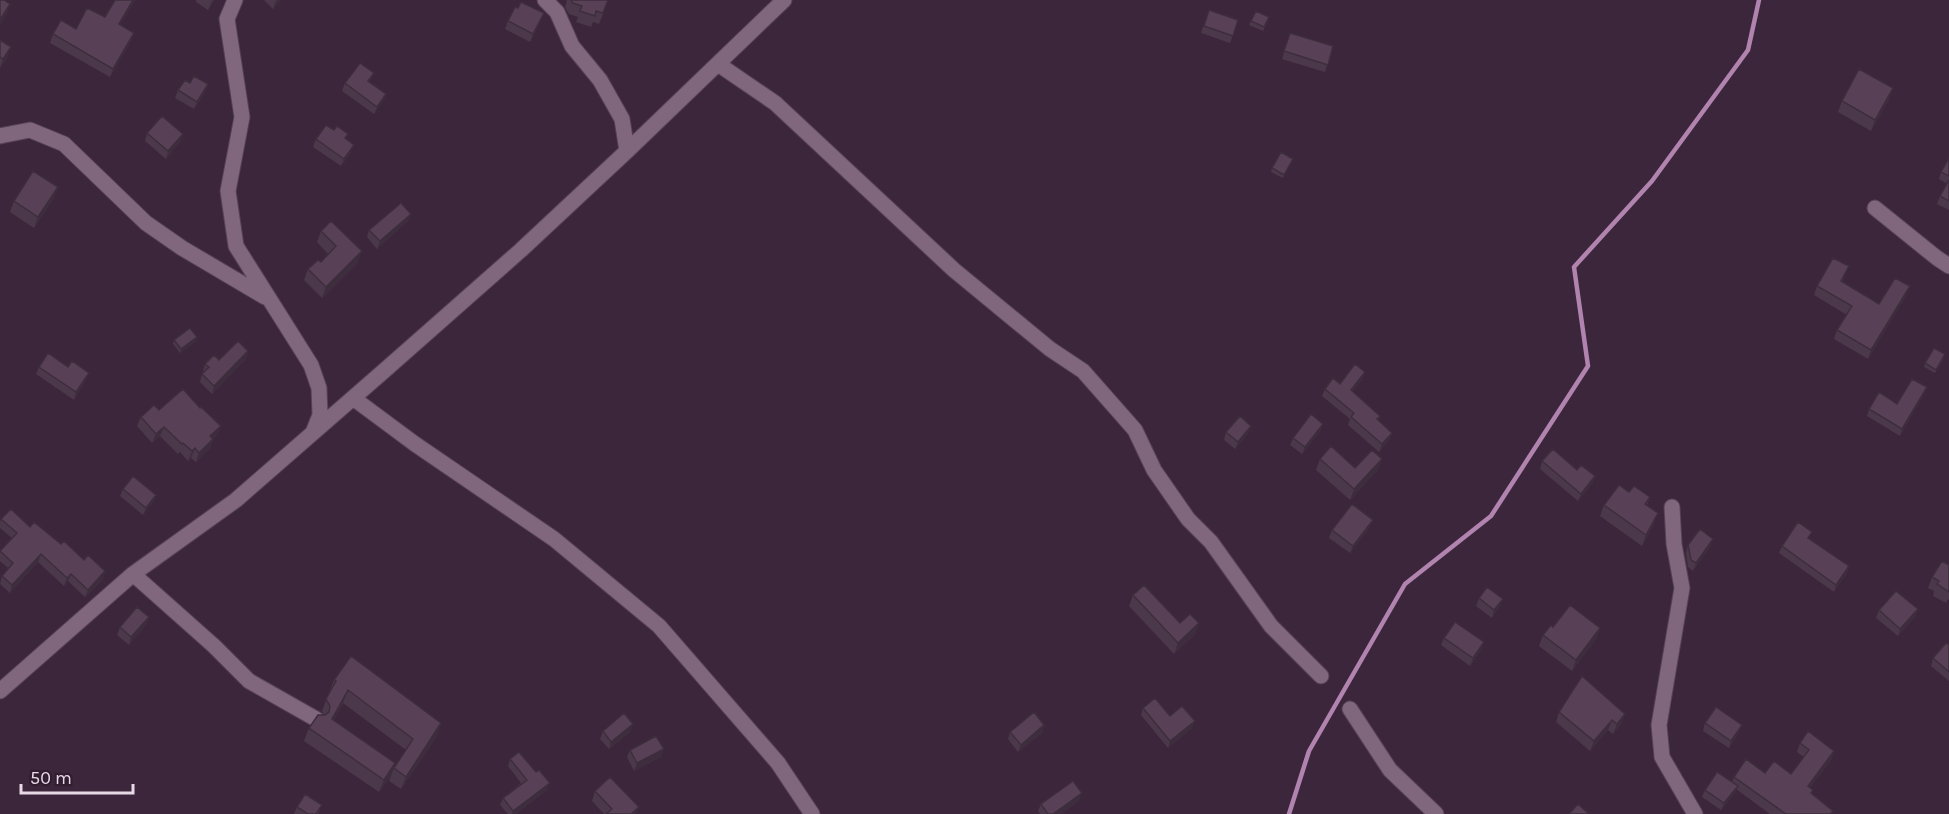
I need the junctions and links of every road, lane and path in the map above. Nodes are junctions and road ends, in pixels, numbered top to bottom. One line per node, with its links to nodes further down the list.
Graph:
1 (235, 0): 9 (street)
2 (545, 0): 6 (street)
3 (784, 0): 4 (street)
4 (718, 64): 6 (street); 14 (street)
5 (0, 136): 9 (street)
6 (627, 152): 10 (street)
7 (1875, 208): 8 (street)
8 (1949, 266)
9 (269, 299): 11 (street)
10 (354, 398): 11 (street); 18 (street)
11 (313, 433): 13 (street)
12 (1672, 507): 20 (street)
13 (133, 574): 15 (street); 17 (street)
14 (1321, 676)
15 (0, 691)
16 (1350, 709): 19 (street)
17 (316, 719)
18 (812, 814)
19 (1436, 814)
20 (1695, 814)

